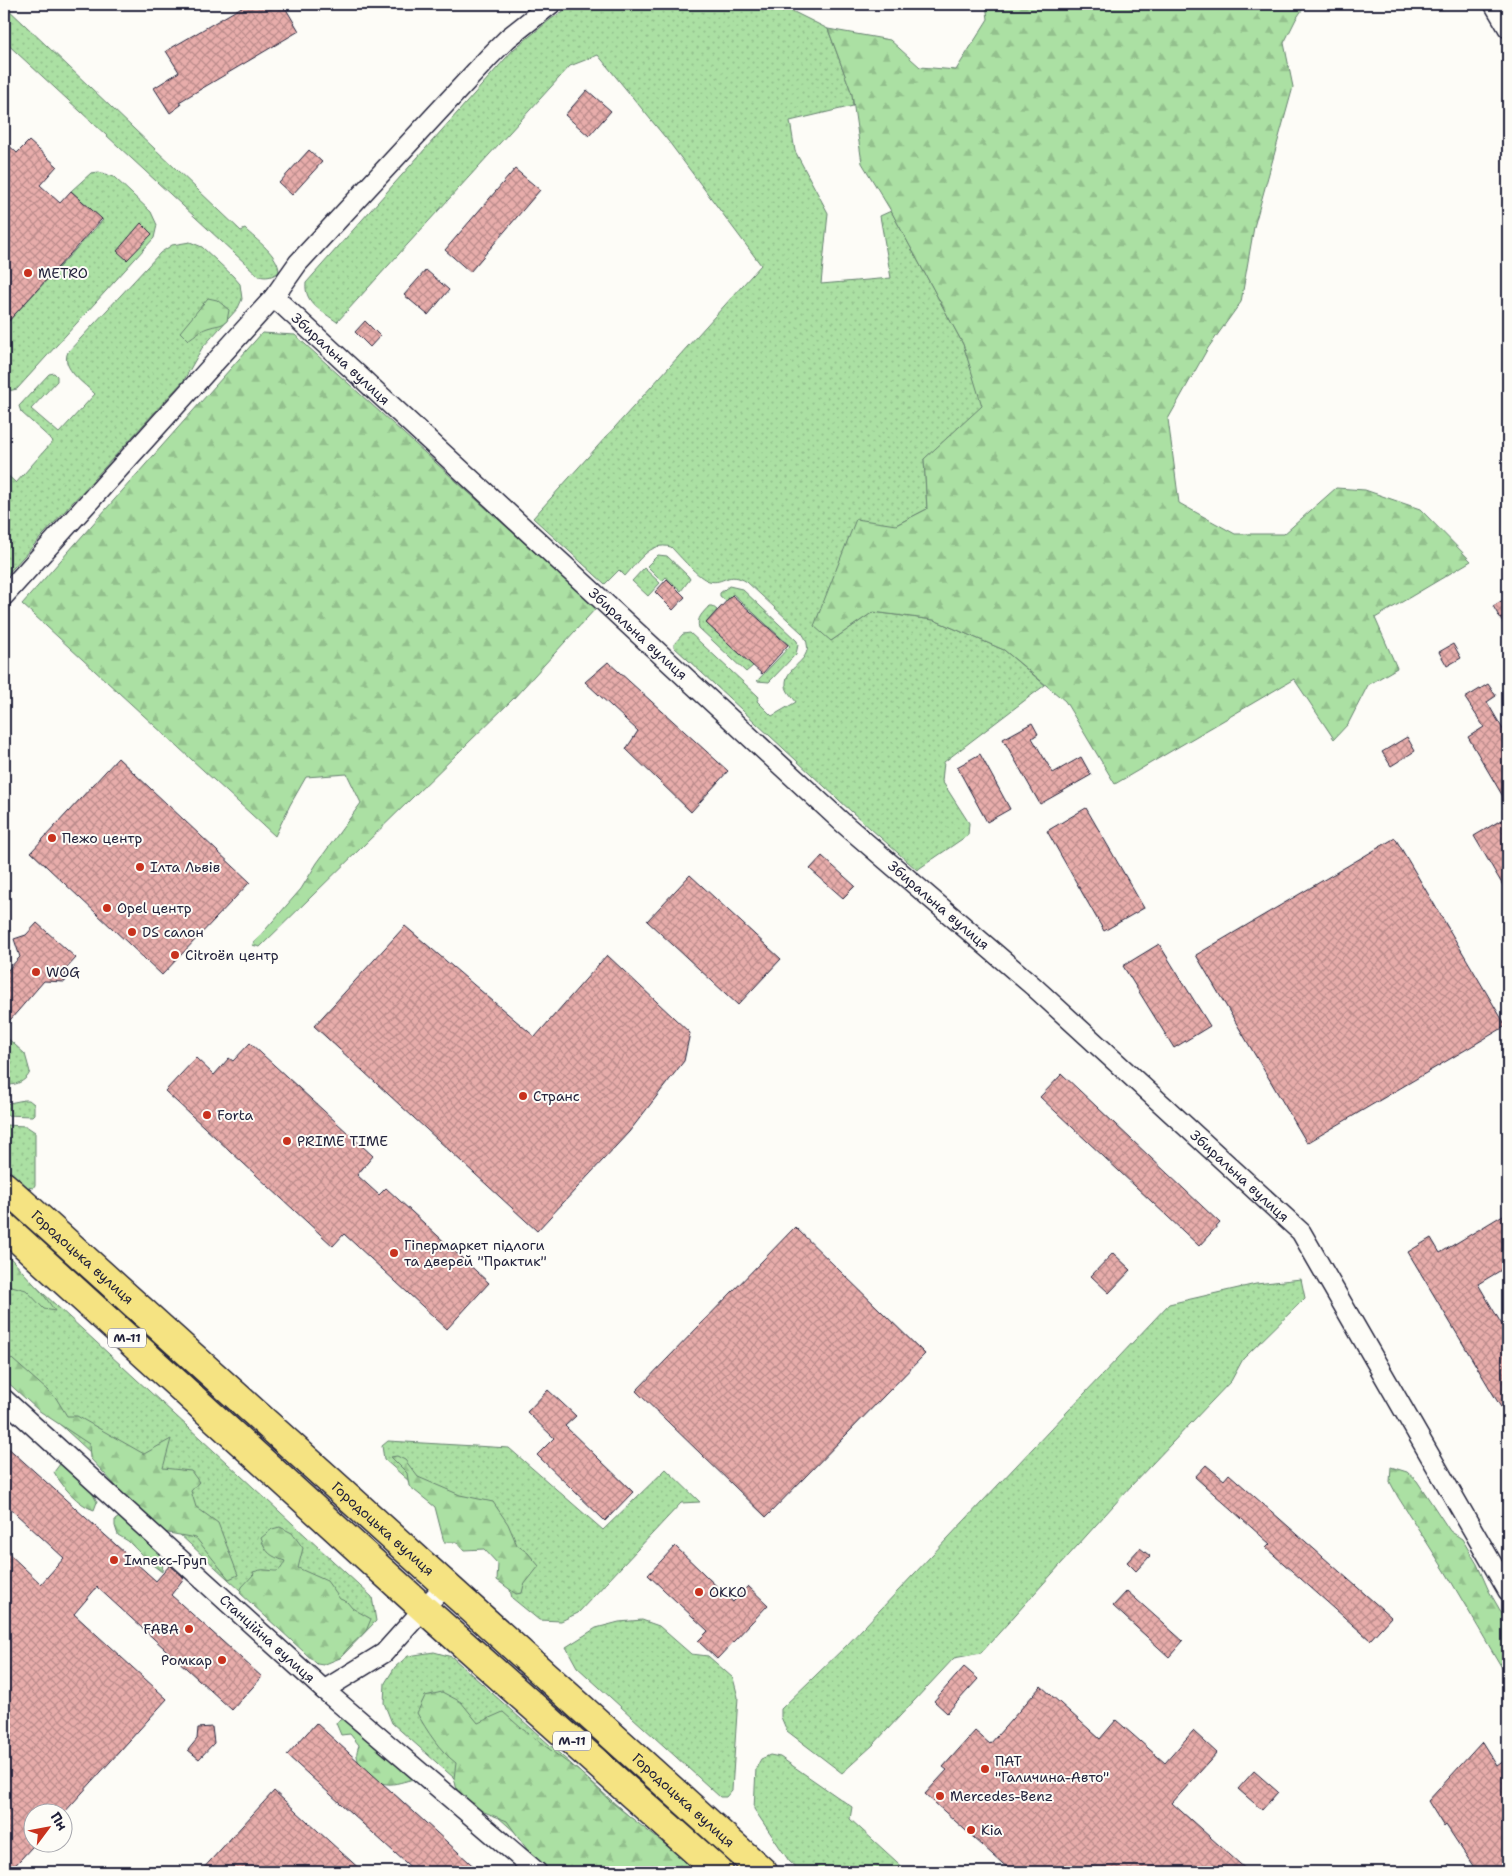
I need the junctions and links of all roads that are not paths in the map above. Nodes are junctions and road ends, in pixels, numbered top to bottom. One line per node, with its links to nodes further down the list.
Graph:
1 (551, 4): 4 (street)
2 (1494, 4): 3 (street)
3 (1508, 28)
4 (274, 297): 5 (street); 10 (street, Збиральна вулиця)
5 (4, 596)
6 (4, 1186): 9 (main road, Городоцька вулиця / М-11)
7 (4, 1226): 11 (main road, М-11)
8 (4, 1399): 12 (street, Станційна вулиця)
9 (445, 1585): 11 (street); 15 (main road, Городоцька вулиця / М-11)
10 (1508, 1591)
11 (424, 1609): 12 (street); 14 (main road, М-11)
12 (324, 1690): 13 (street, Станційна вулиця)
13 (537, 1872)
14 (719, 1872)
15 (763, 1872)

